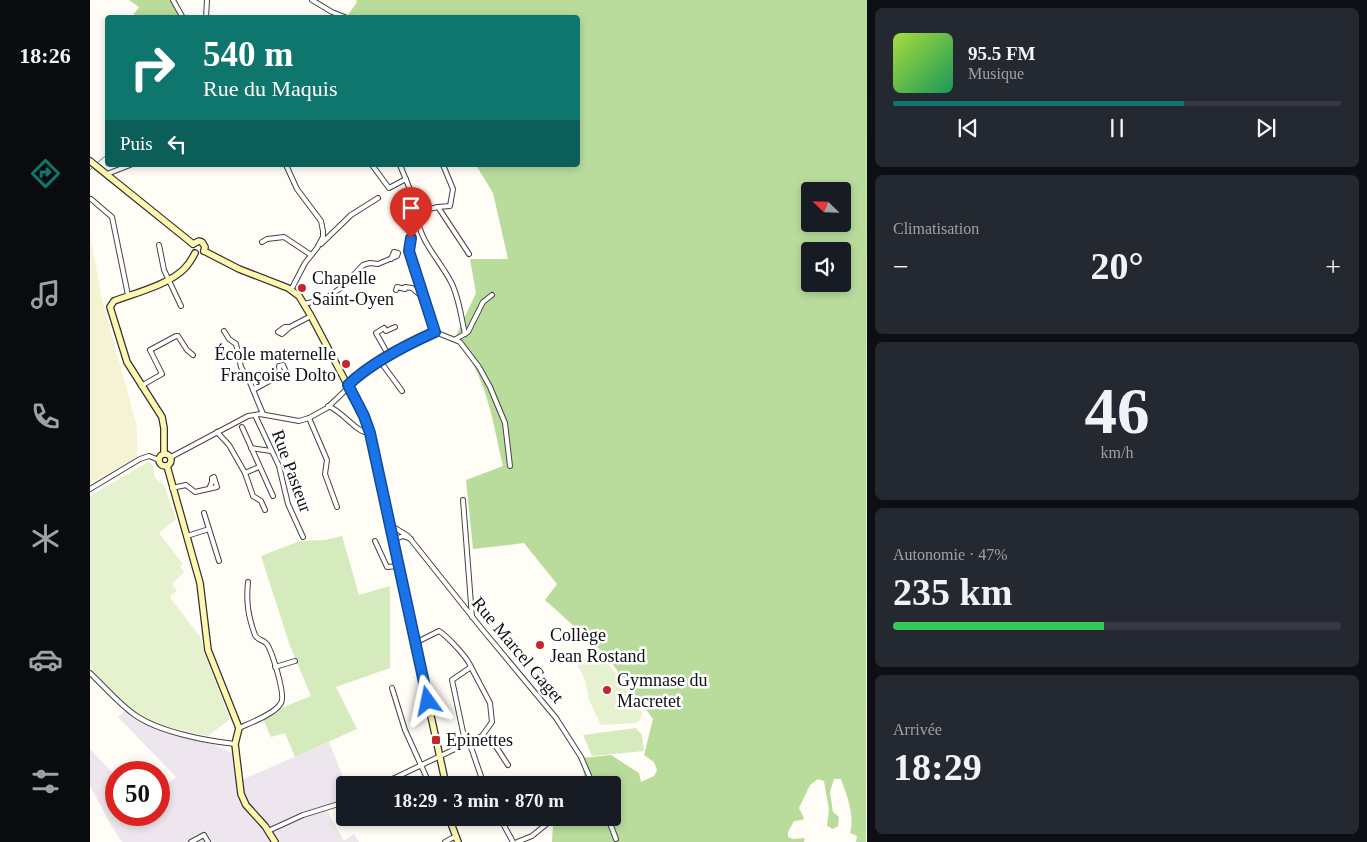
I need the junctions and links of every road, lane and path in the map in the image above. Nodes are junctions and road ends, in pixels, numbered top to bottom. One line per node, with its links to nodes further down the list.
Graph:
1 (173, 0): 5 (street)
2 (207, 0): 6 (street)
3 (312, 0): 4 (street)
4 (332, 12): 7 (street); 8 (street)
5 (181, 15)
6 (206, 15)
7 (334, 15)
8 (340, 15)
9 (90, 161): 15 (main road)
10 (125, 167): 15 (street)
11 (287, 167): 24 (street)
12 (373, 167): 16 (street)
13 (401, 167): 16 (street)
14 (444, 167): 19 (street)
15 (107, 174): 22 (main road)
16 (406, 179): 20 (street)
17 (378, 198): 24 (street)
18 (91, 199): 35 (street)
19 (438, 207): 20 (street); 27 (street)
20 (416, 214): 33 (street); 43 (street)
21 (262, 242): 28 (street)
22 (194, 244): 25 (main road); 26 (main road)
23 (159, 245): 30 (street)
24 (318, 248): 28 (street)
25 (204, 251): 26 (main road); 31 (main road)
26 (195, 253): 30 (main road)
27 (469, 254)
28 (311, 255): 31 (street)
29 (391, 259): 36 (street)
30 (169, 279): 35 (main road); 37 (street)
31 (291, 290): 36 (main road)
32 (396, 290): 33 (street)
33 (422, 293): 42 (street)
34 (492, 294): 43 (street)
35 (128, 295): 49 (main road)
36 (304, 304): 38 (main road)
37 (181, 306)
38 (311, 316): 39 (street); 50 (main road)
39 (290, 327)
40 (395, 327): 46 (street)
41 (224, 331): 51 (street)
42 (435, 332): 44 (street); 46 (street)
43 (465, 334): 44 (street)
44 (456, 339): 66 (street)
45 (193, 355): 49 (street)
46 (389, 356): 47 (street)
47 (380, 361): 50 (street); 52 (street)
48 (280, 375): 51 (street)
49 (142, 386): 62 (main road)
50 (348, 386): 53 (street); 59 (main road)
51 (253, 390): 55 (street)
52 (402, 391)
53 (328, 406): 56 (street); 59 (street)
54 (255, 414): 55 (street); 58 (street); 61 (street, Rue Pasteur)
55 (262, 414): 56 (street)
56 (309, 418): 74 (street)
57 (242, 427): 60 (street)
58 (216, 432): 63 (street); 68 (street)
59 (370, 433): 77 (main road)
60 (251, 448): 61 (street); 67 (street)
61 (272, 451): 80 (street, Rue Pasteur)
62 (164, 454): 63 (main road); 64 (main road)
63 (171, 457): 65 (main road)
64 (159, 460): 65 (main road); 70 (street)
65 (167, 466): 69 (main road)
66 (510, 466)
67 (259, 467): 68 (street); 72 (street)
68 (246, 473): 75 (street)
69 (172, 488): 71 (street); 79 (main road)
70 (90, 489)
71 (209, 489)
72 (273, 496)
73 (464, 500): 87 (street)
74 (337, 507)
75 (265, 510)
76 (204, 514): 78 (street)
77 (390, 528): 81 (street, Rue Marcel Gaget); 82 (main road)
78 (209, 529): 79 (street); 84 (street)
79 (187, 536): 94 (main road)
80 (303, 537)
81 (411, 539): 82 (street); 87 (street, Rue Marcel Gaget)
82 (393, 540): 85 (main road)
83 (376, 541): 85 (street)
84 (219, 561)
85 (399, 566): 88 (main road)
86 (248, 582): 90 (street)
87 (472, 618): 105 (street, Rue Marcel Gaget)
88 (415, 644): 91 (street); 98 (main road)
89 (295, 662): 90 (street)
90 (275, 666): 94 (street)
91 (471, 667): 95 (street); 96 (street)
92 (90, 673): 97 (street)
93 (392, 688): 99 (street)
94 (238, 728): 97 (main road)
95 (482, 736): 96 (street); 100 (street)
96 (468, 743): 98 (street); 104 (street)
97 (235, 744): 111 (main road)
98 (440, 756): 99 (street); 103 (main road)
99 (421, 765): 101 (street); 102 (street)
100 (508, 766)
101 (398, 776)
102 (426, 776)
103 (444, 776)
104 (481, 776)
105 (589, 776)
106 (336, 805): 111 (street)
107 (452, 826): 113 (main road)
108 (504, 826): 118 (street)
109 (544, 826): 119 (street)
110 (611, 826): 112 (street)
111 (268, 831): 116 (main road)
112 (616, 839)
113 (458, 840): 117 (street)
114 (191, 842): 115 (street)
115 (208, 842)
116 (275, 842)
117 (445, 842)
118 (513, 842)
119 (517, 842)

